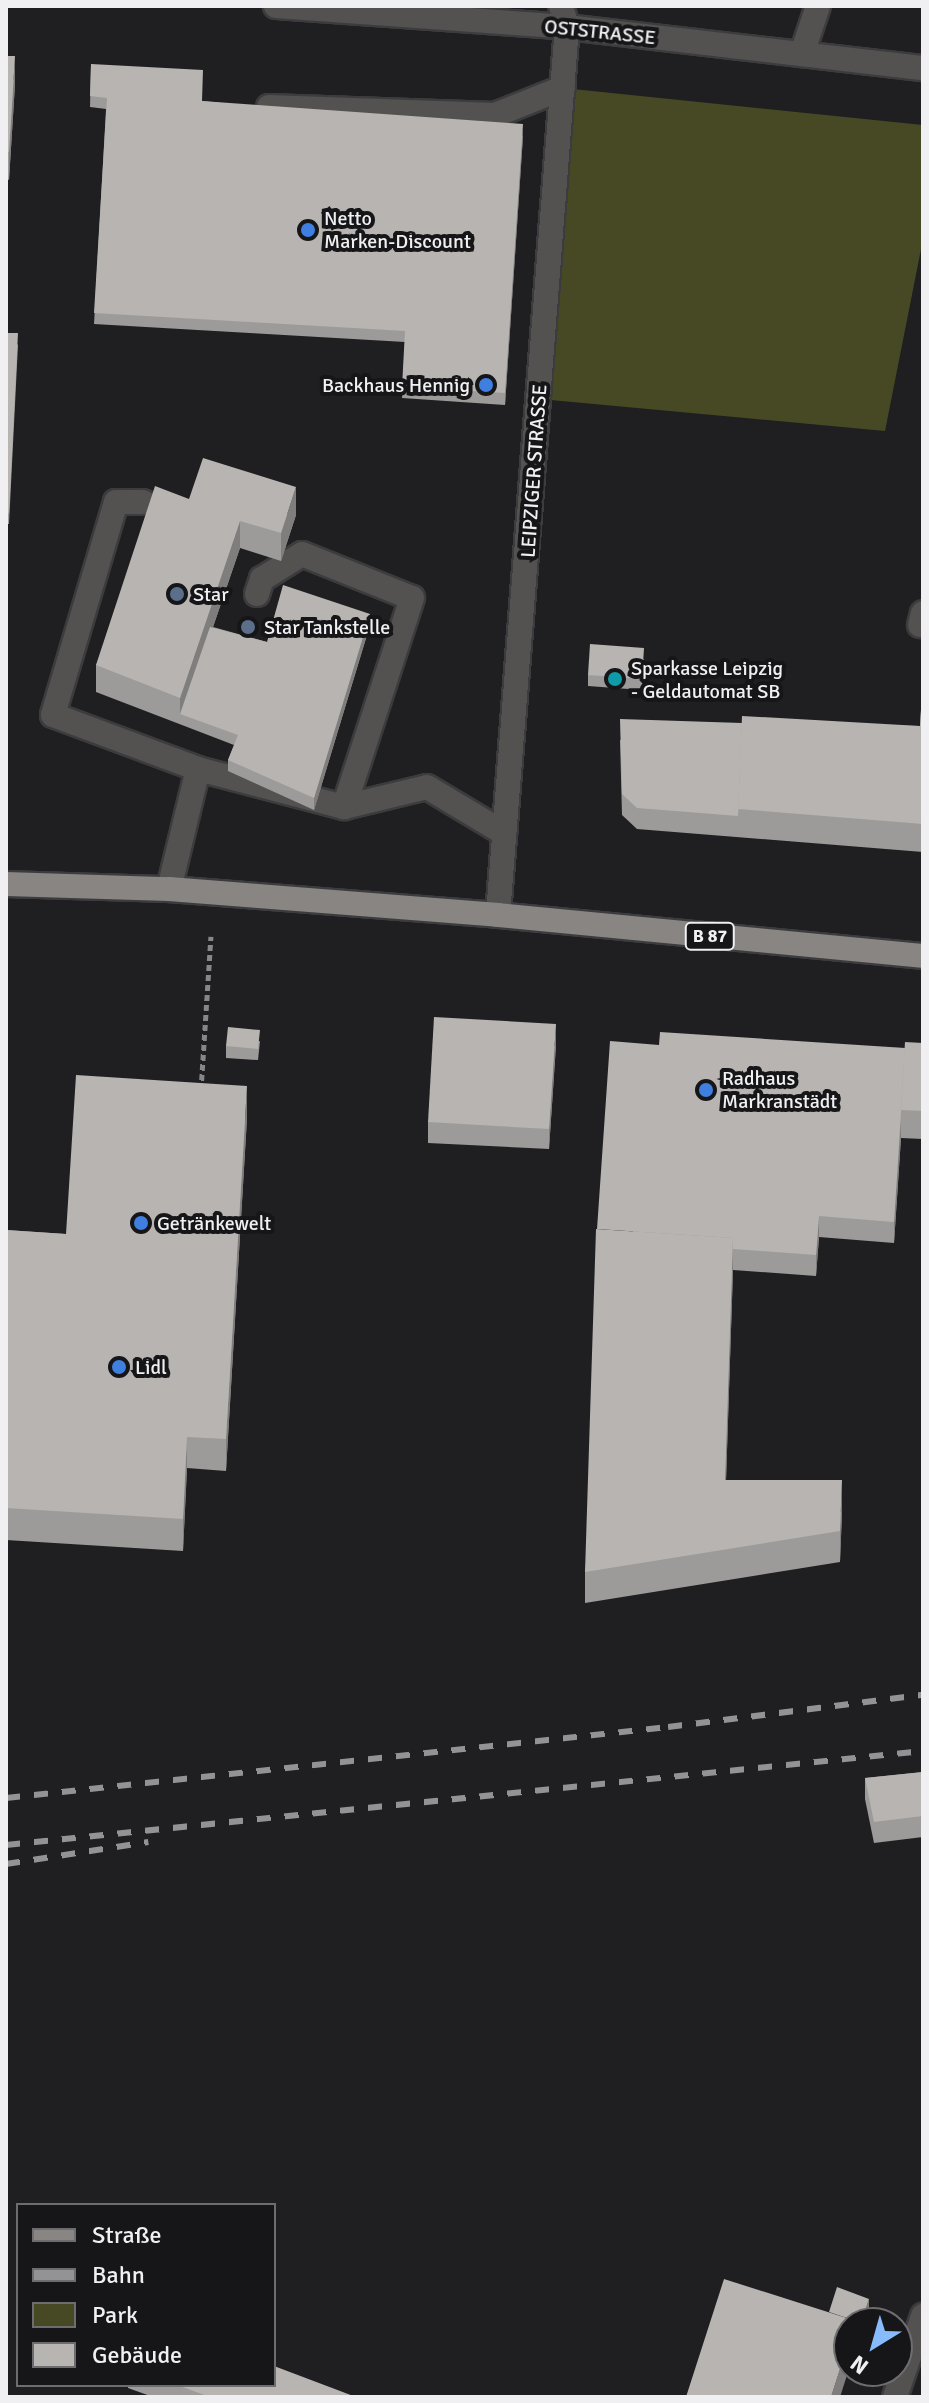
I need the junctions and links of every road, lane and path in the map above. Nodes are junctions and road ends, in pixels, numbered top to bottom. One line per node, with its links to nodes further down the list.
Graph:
1 (276, 6): 3 (street, OSTSTRASSE)
2 (818, 6): 4 (street)
3 (564, 17): 4 (street, OSTSTRASSE); 6 (street, LEIPZIGER STRASSE)
4 (802, 54): 5 (street, OSTSTRASSE)
5 (923, 68)
6 (563, 88): 7 (street); 12 (street, LEIPZIGER STRASSE)
7 (249, 106)
8 (143, 502): 10 (street)
9 (257, 594): 11 (street)
10 (198, 769): 11 (street); 14 (street)
11 (344, 807): 12 (street)
12 (504, 833): 16 (street, LEIPZIGER STRASSE)
13 (6, 884): 14 (main road, B 87)
14 (169, 889): 15 (main road, B 87)
15 (214, 893): 16 (main road, B 87); 18 (path)
16 (498, 915): 17 (main road, B 87)
17 (923, 956)
18 (201, 1091)
19 (923, 2316): 20 (street)
20 (895, 2397)

